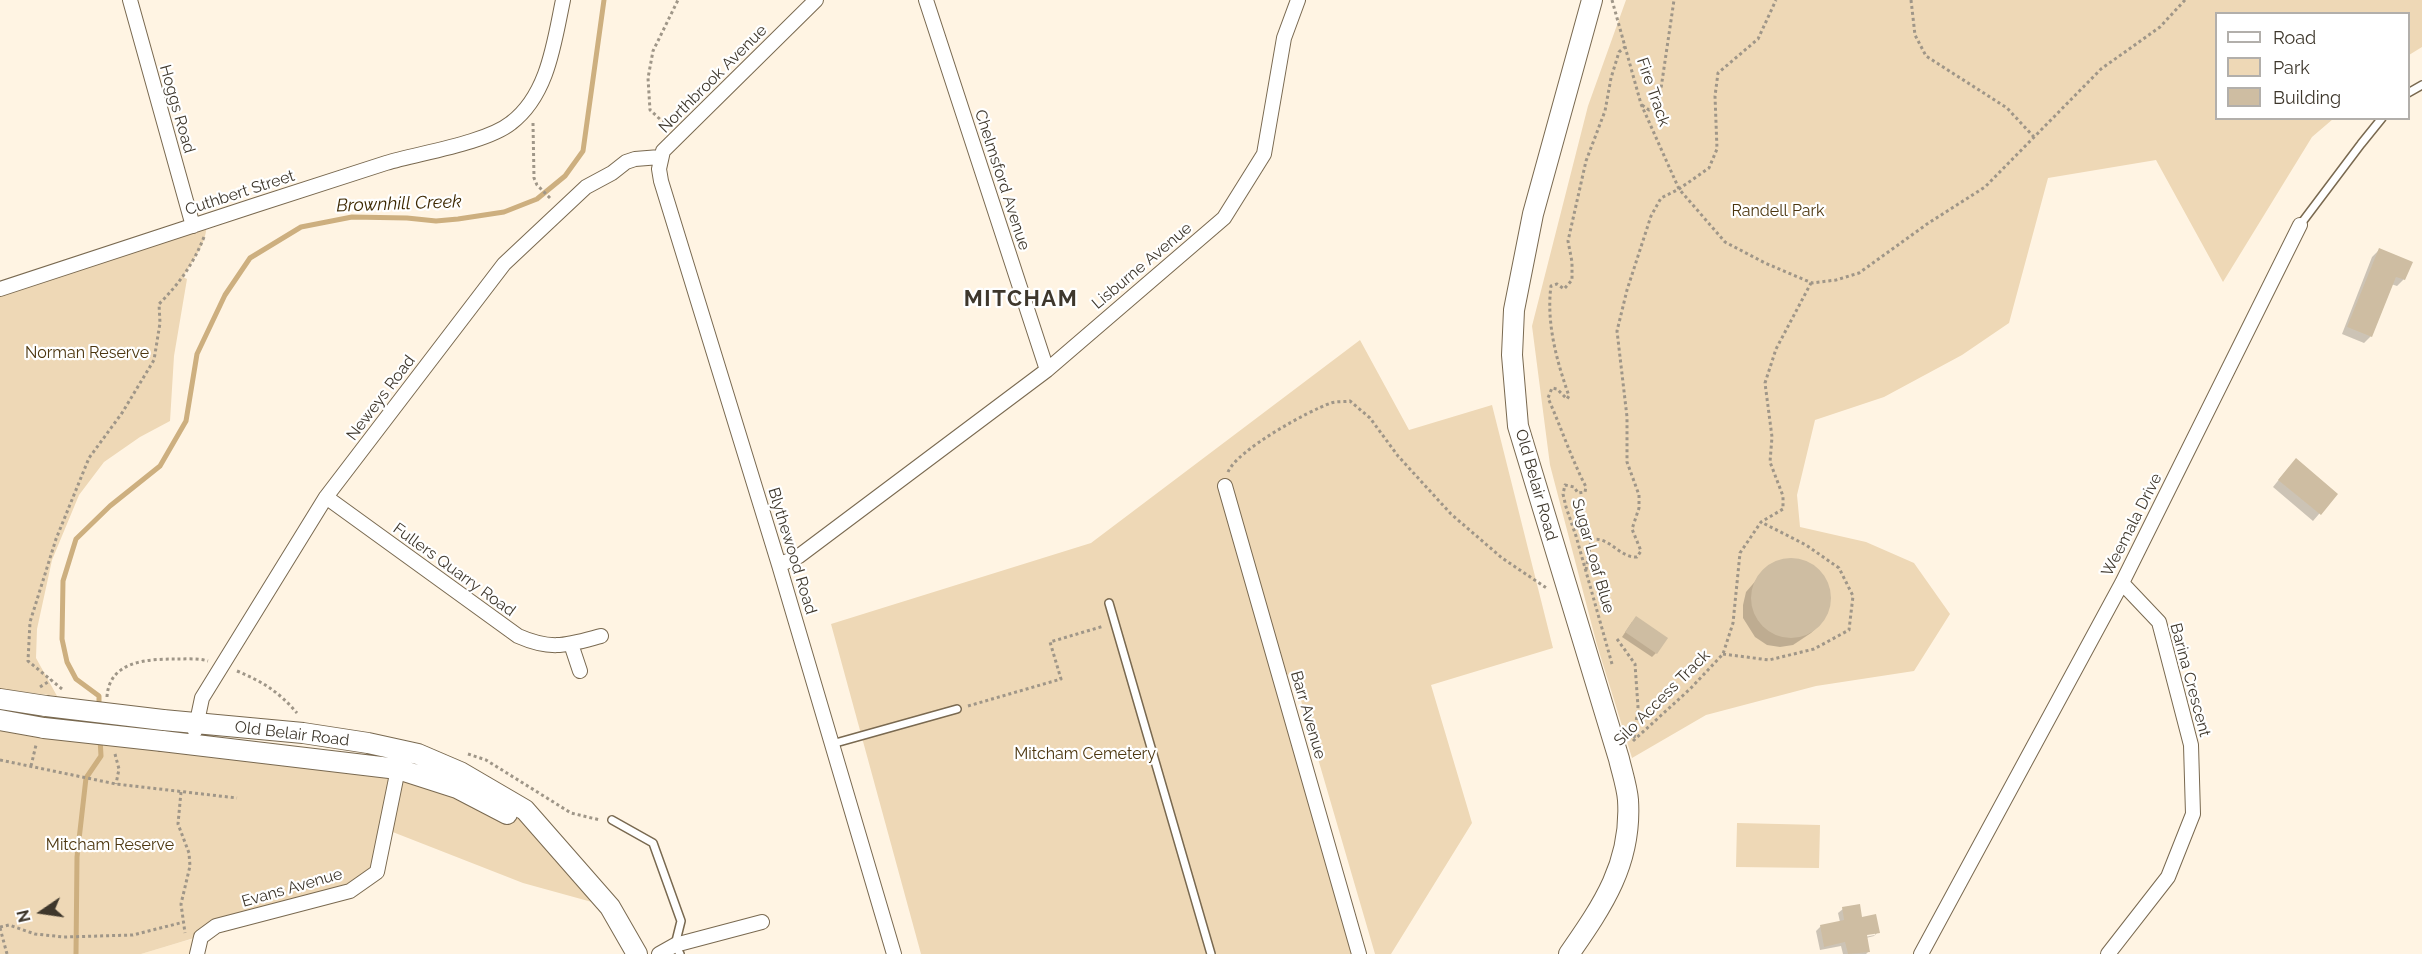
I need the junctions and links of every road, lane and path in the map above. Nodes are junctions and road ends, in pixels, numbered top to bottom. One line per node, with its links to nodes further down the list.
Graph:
1 (130, 0): 22 (street, Hoggs Road)
2 (562, 0): 15 (street)
3 (678, 0): 17 (path)
4 (816, 0): 17 (street, Northbrook Avenue)
5 (926, 0): 26 (street, Chelmsford Avenue)
6 (1298, 0): 26 (street, Lisburne Avenue)
7 (1593, 0): 34 (main road, Old Belair Road)
8 (1612, 0): 13 (path, Fire Track)
9 (1674, 0): 14 (path)
10 (1776, 0): 20 (path)
11 (1911, 0): 18 (path)
12 (2185, 0): 18 (path)
13 (1625, 47): 14 (path, Fire Track); 31 (path, Sugar Loaf Blue)
14 (1641, 104): 20 (path, Fire Track)
15 (523, 113): 21 (path); 22 (street, Cuthbert Street)
16 (2380, 120): 23 (lane, Weemala Drive)
17 (691, 124): 19 (street, Northbrook Avenue)
18 (2034, 137): 24 (path)
19 (660, 157): 28 (street, Neweys Road); 30 (street, Blythewood Road)
20 (1679, 189): 24 (path, Fire Track); 31 (path)
21 (550, 198)
22 (199, 224): 25 (street, Cuthbert Street); 43 (path)
23 (2300, 225): 32 (street, Weemala Drive)
24 (1812, 283): 29 (path)
25 (0, 289)
26 (1047, 370): 30 (street, Lisburne Avenue)
27 (1225, 486): 34 (path); 72 (street, Barr Avenue)
28 (326, 497): 38 (street, Fullers Quarry Road); 40 (street, Neweys Road)
29 (1761, 522): 39 (path, Silo Access Track); 39 (path, Silo Access Track)
30 (779, 565): 51 (street, Blythewood Road)
31 (1586, 573): 41 (path, Sugar Loaf Blue)
32 (2122, 583): 74 (street, Weemala Drive); 75 (street, Barina Crescent)
33 (1109, 603): 35 (lane)
34 (1572, 606): 54 (main road, Old Belair Road)
35 (1115, 623): 46 (path); 71 (lane)
36 (601, 636): 38 (street, Fullers Quarry Road)
37 (1617, 639): 50 (path)
38 (571, 644): 42 (street)
39 (1723, 654): 50 (path, Silo Access Track)
40 (222, 665): 45 (path); 48 (street, Neweys Road)
41 (1613, 670)
42 (580, 671)
43 (69, 692)
44 (0, 699): 48 (main road, Old Belair Road, bridge)
45 (107, 703)
46 (957, 709): 51 (lane)
47 (0, 720): 52 (main road, Old Belair Road, bridge)
48 (196, 724): 52 (street, Neweys Road); 56 (main road, Old Belair Road)
49 (1630, 731): 50 (path)
50 (1634, 741): 54 (path, Silo Access Track)
51 (832, 744): 70 (street, Blythewood Road)
52 (194, 745): 56 (main road, Old Belair Road)
53 (113, 747): 58 (path)
54 (1619, 759): 73 (main road, Old Belair Road)
55 (1, 760): 57 (path); 58 (path)
56 (400, 760): 65 (street, Evans Avenue); 68 (main road, Old Belair Road)
57 (0, 767)
58 (116, 784): 59 (path)
59 (181, 792): 60 (path); 62 (path)
60 (237, 798)
61 (612, 820): 66 (lane)
62 (184, 922): 64 (path); 65 (path)
63 (762, 922): 66 (street)
64 (0, 928): 67 (path)
65 (198, 949)
66 (678, 949): 69 (street)
67 (7, 954)
68 (637, 954)
69 (659, 954)
70 (894, 954)
71 (1211, 954)
72 (1359, 954)
73 (1569, 954)
74 (1921, 954)
75 (2108, 954)

